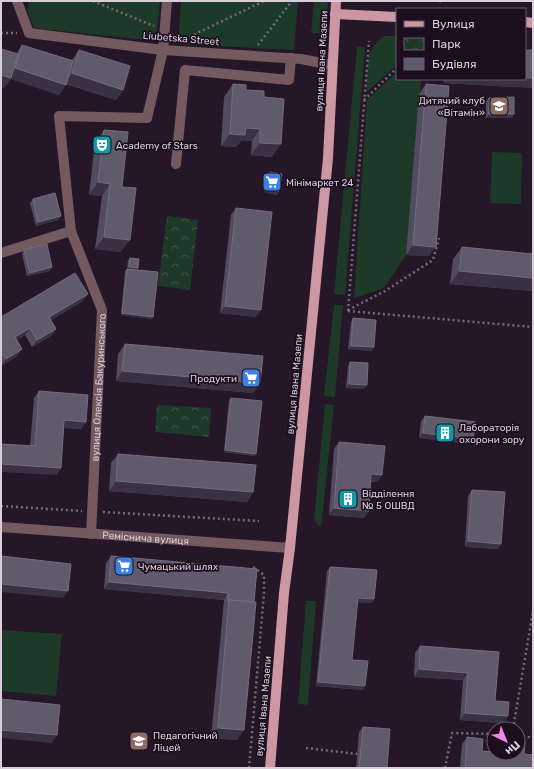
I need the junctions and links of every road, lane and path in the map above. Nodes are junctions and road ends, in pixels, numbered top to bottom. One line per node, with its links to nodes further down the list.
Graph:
1 (17, 1): 12 (street, Liubetska Street)
2 (93, 1): 9 (path)
3 (167, 1): 9 (street)
4 (264, 1): 10 (path)
5 (292, 1): 13 (path)
6 (336, 1): 7 (main road, вулиця Івана Мазепи)
7 (335, 14): 8 (main road); 15 (main road, вулиця Івана Мазепи)
8 (396, 17)
9 (164, 36): 12 (street)
10 (185, 40)
11 (369, 42): 17 (path)
12 (163, 50): 13 (street, Liubetska Street); 19 (street, вулиця Олексія Бакуринського)
13 (249, 56): 14 (street, Liubetska Street)
14 (291, 58): 15 (street, Liubetska Street); 18 (street)
15 (332, 65): 29 (main road, вулиця Івана Мазепи)
16 (396, 69): 17 (path)
17 (363, 100): 22 (path)
18 (176, 164)
19 (71, 230): 21 (street); 25 (street, вулиця Олексія Бакуринського)
20 (439, 238): 22 (path)
21 (1, 252)
22 (348, 311): 23 (path)
23 (533, 327)
24 (1, 506): 25 (path)
25 (92, 511): 26 (path); 28 (street, вулиця Олексія Бакуринського)
26 (259, 521)
27 (1, 527): 28 (street, Реміснича вулиця)
28 (91, 534): 29 (street, Реміснича вулиця)
29 (290, 548): 37 (main road, вулиця Івана Мазепи)
30 (252, 566): 36 (path)
31 (533, 611): 32 (path)
32 (514, 721)
33 (486, 734): 38 (path)
34 (306, 748): 35 (path)
35 (358, 754)
36 (249, 768)
37 (270, 768)
38 (445, 768)

